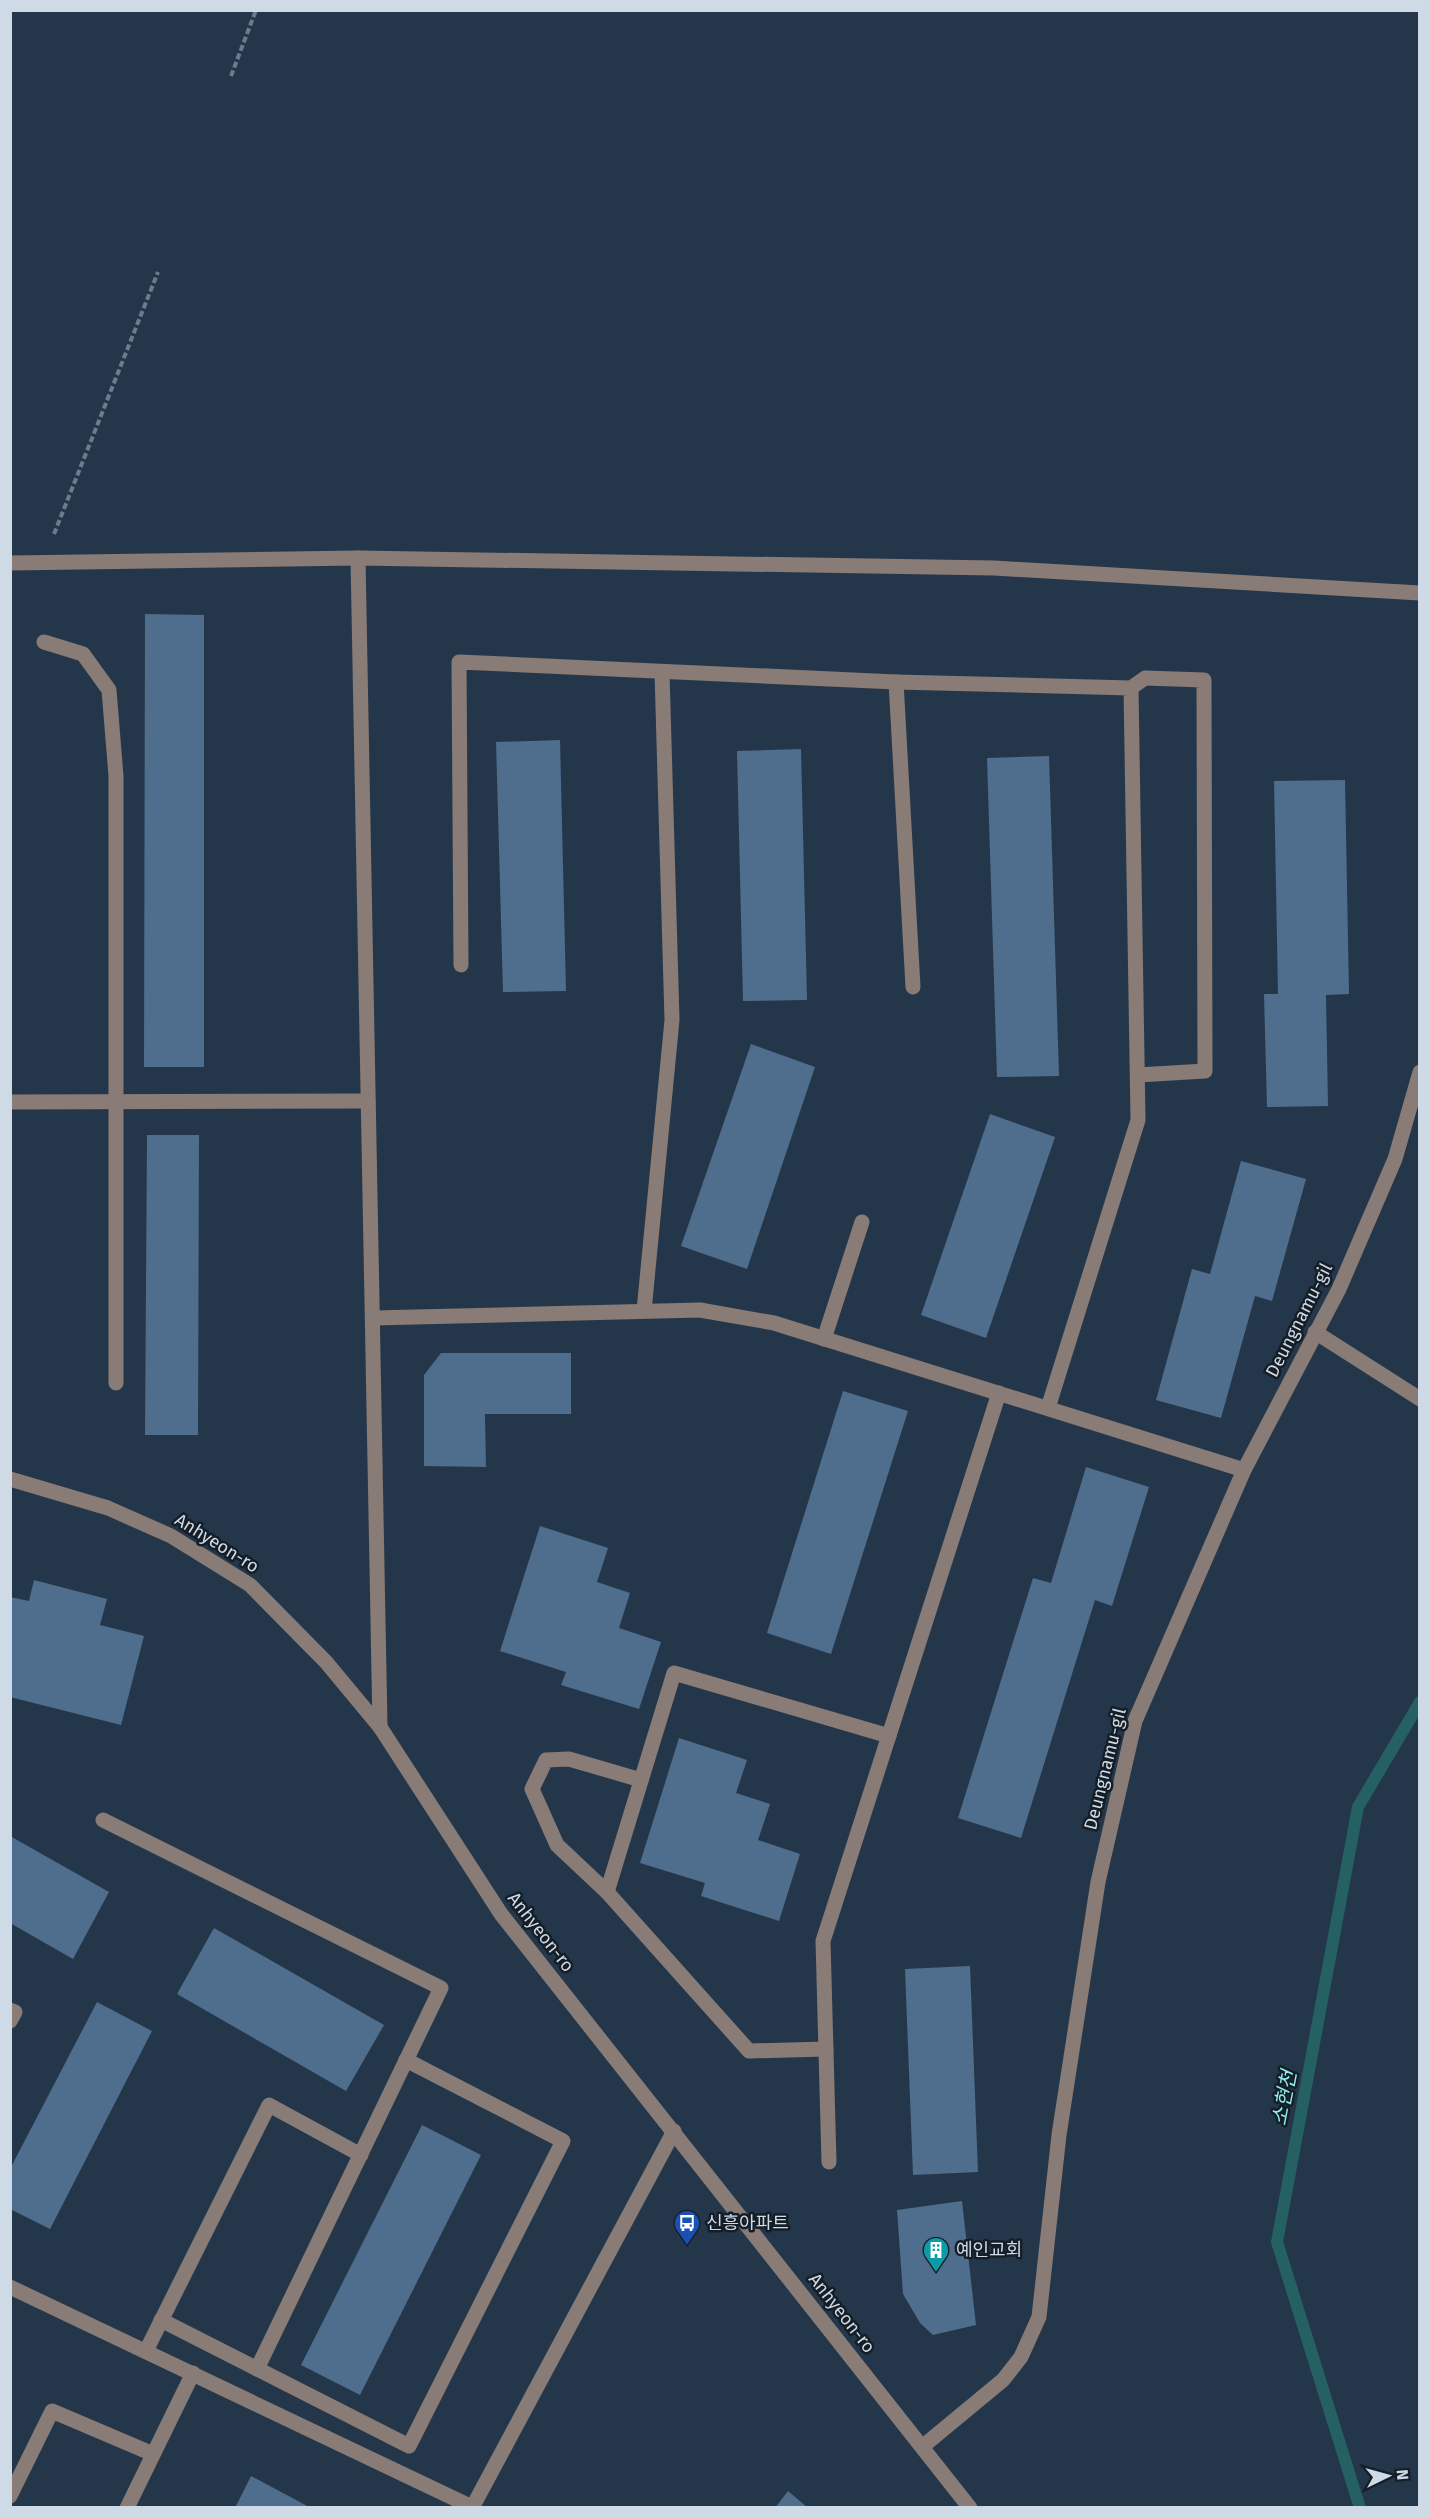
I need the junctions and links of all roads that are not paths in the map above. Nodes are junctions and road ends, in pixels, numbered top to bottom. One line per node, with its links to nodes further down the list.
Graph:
1 (358, 558): 2 (street); 3 (street); 12 (street)
2 (10, 563)
3 (1419, 593)
4 (44, 642): 14 (street)
5 (662, 672): 6 (street); 8 (street); 16 (street)
6 (897, 682): 7 (street); 9 (street)
7 (1131, 688): 11 (street); 11 (street)
8 (461, 965)
9 (913, 987)
10 (1419, 1072): 18 (street, Deungnamu-gil)
11 (1138, 1075): 23 (street)
12 (368, 1101): 14 (street); 17 (street)
13 (10, 1102): 14 (street)
14 (116, 1102): 20 (street)
15 (862, 1222): 19 (street)
16 (644, 1311): 17 (street); 19 (street)
17 (373, 1318): 26 (street)
18 (1315, 1332): 22 (street); 24 (street, Deungnamu-gil)
19 (824, 1339): 21 (street)
20 (116, 1383)
21 (999, 1393): 23 (street); 27 (street)
22 (1419, 1399)
23 (1048, 1408): 24 (street)
24 (1244, 1470): 43 (street, Deungnamu-gil)
25 (10, 1479): 26 (street, Anhyeon-ro)
26 (380, 1727): 35 (street, Anhyeon-ro)
27 (889, 1736): 28 (street); 33 (street)
28 (641, 1780): 30 (street); 30 (street)
29 (103, 1820): 34 (street)
30 (607, 1892): 33 (street)
31 (10, 2010): 32 (street)
32 (10, 2021)
33 (826, 2049): 37 (street)
34 (406, 2060): 36 (street); 41 (street)
35 (674, 2131): 43 (street, Anhyeon-ro); 46 (street)
36 (361, 2155): 39 (street); 41 (street)
37 (829, 2162)
38 (10, 2287): 40 (street)
39 (161, 2320): 40 (street); 41 (street)
40 (146, 2351): 42 (street)
41 (257, 2369)
42 (193, 2373): 44 (street); 46 (street)
43 (922, 2447): 48 (street, Anhyeon-ro)
44 (153, 2454): 45 (street); 47 (street)
45 (10, 2496)
46 (472, 2507)
47 (127, 2508)
48 (970, 2508)

